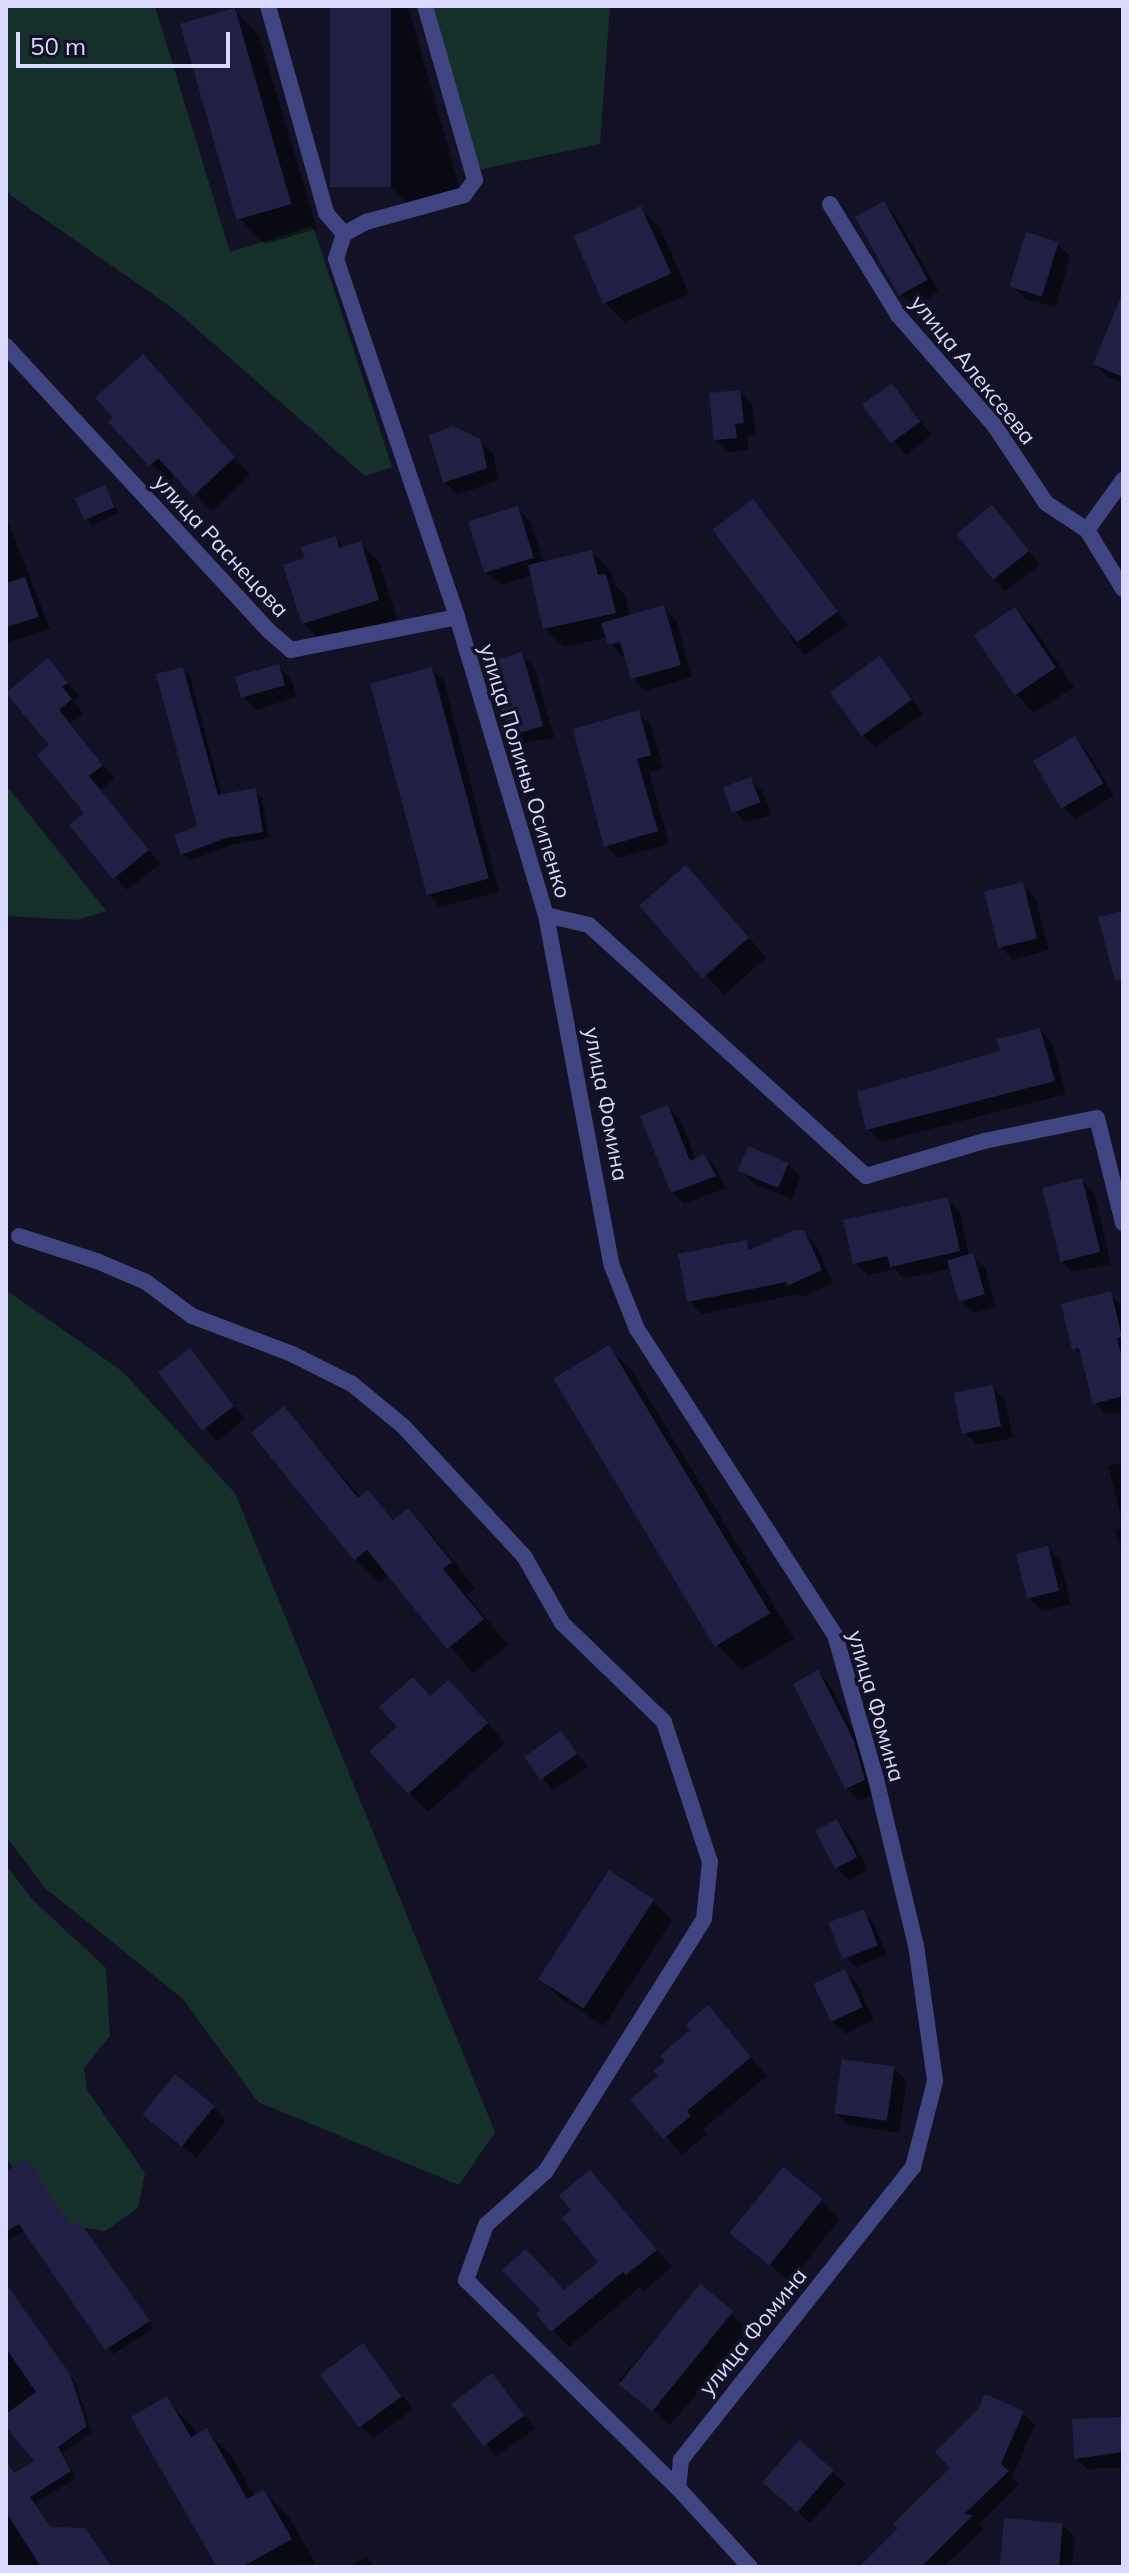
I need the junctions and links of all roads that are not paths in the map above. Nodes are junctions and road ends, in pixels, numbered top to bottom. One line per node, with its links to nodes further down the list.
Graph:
1 (268, 6): 4 (street)
2 (425, 6): 4 (street)
3 (830, 204): 7 (street, улица Алексеева)
4 (344, 234): 9 (street, улица Полины Осипенко)
5 (6, 346): 9 (street, улица Раснецова)
6 (1123, 480): 7 (street)
7 (1087, 530): 8 (street, улица Алексеева)
8 (1123, 589)
9 (457, 617): 10 (street, улица Полины Осипенко)
10 (546, 915): 11 (street, улица Полины Осипенко); 13 (street, улица Фомина)
11 (1123, 1223)
12 (19, 1236): 13 (street)
13 (678, 2488): 14 (street)
14 (750, 2567)

